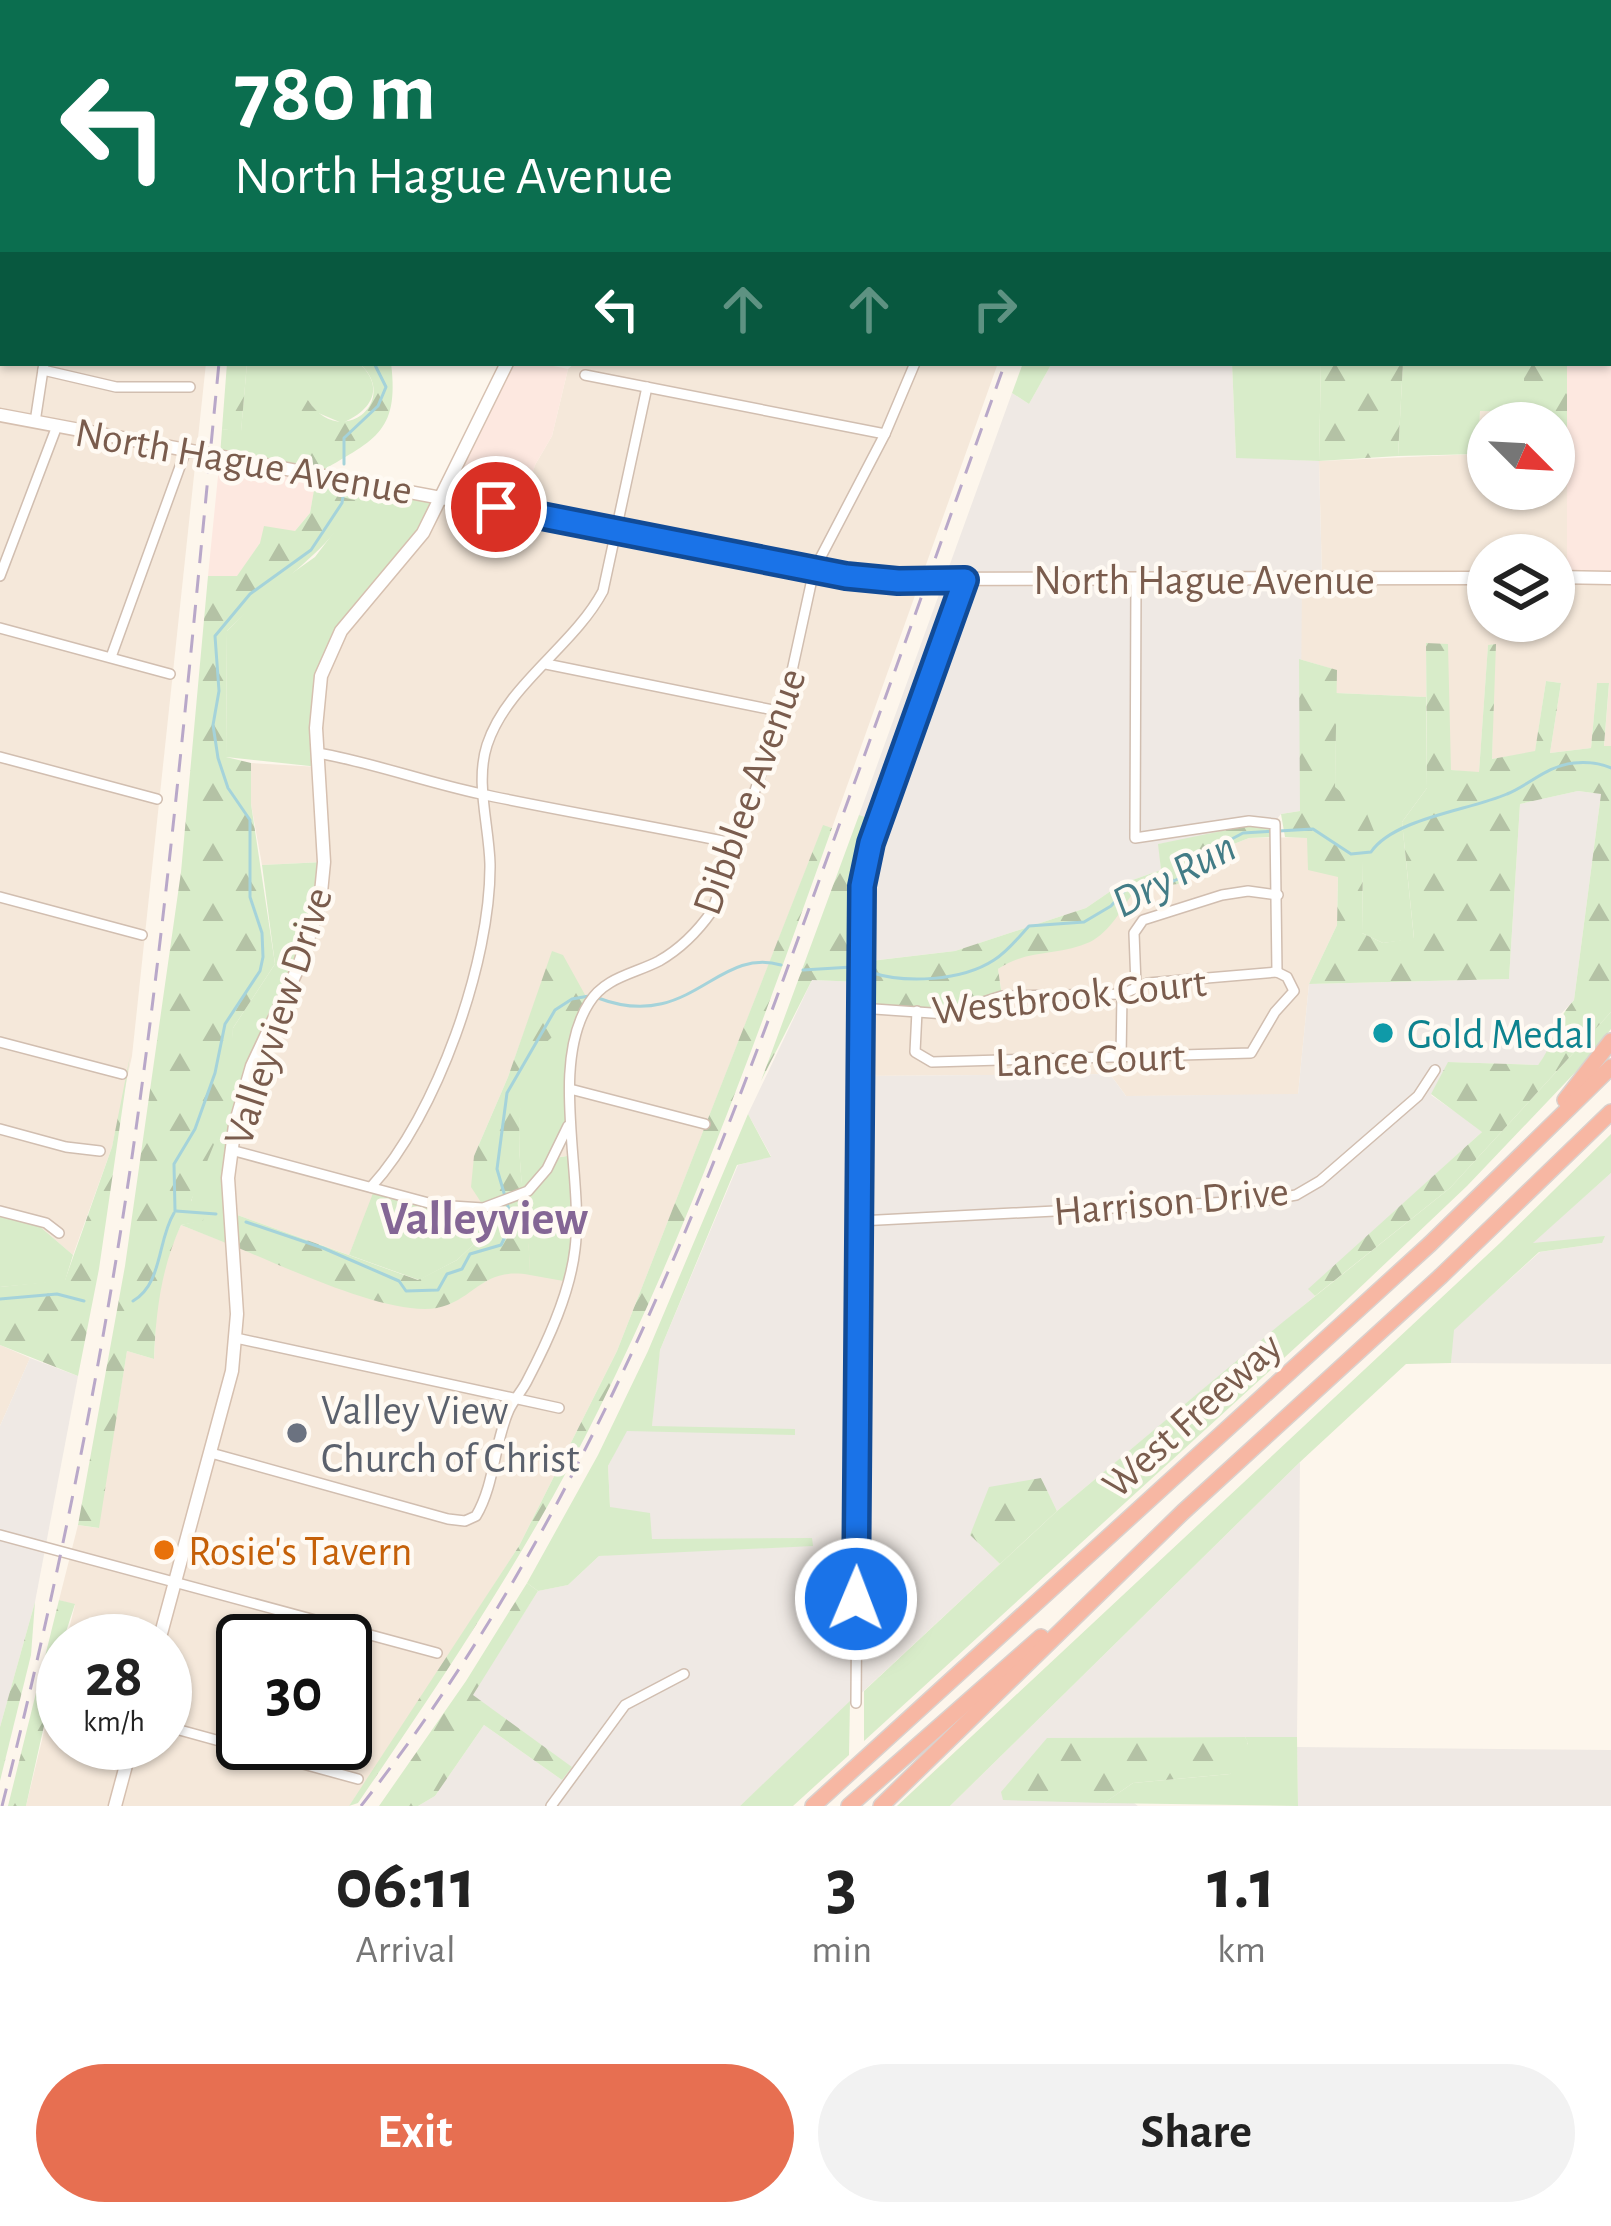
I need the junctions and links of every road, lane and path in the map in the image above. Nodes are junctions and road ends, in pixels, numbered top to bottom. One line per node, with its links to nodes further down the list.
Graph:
1 (43, 366): 5 (street); 8 (street)
2 (506, 366): 12 (main road, Valleyview Drive)
3 (913, 366): 10 (street, Dibblee Avenue)
4 (585, 375): 6 (street)
5 (190, 387)
6 (647, 387): 10 (street); 13 (street)
7 (0, 416): 8 (main road, North Hague Avenue)
8 (35, 422): 9 (main road, North Hague Avenue)
9 (57, 426): 11 (main road, North Hague Avenue); 15 (street)
10 (885, 434): 14 (street, Dibblee Avenue)
11 (186, 450): 12 (main road, North Hague Avenue); 22 (street)
12 (443, 496): 13 (main road, North Hague Avenue); 26 (main road, Valleyview Drive)
13 (616, 532): 14 (main road, North Hague Avenue); 23 (street)
14 (814, 570): 20 (main road, North Hague Avenue); 25 (street, Dibblee Avenue)
15 (0, 576)
16 (1575, 577): 18 (main road)
17 (1467, 578): 19 (main road, North Hague Avenue)
18 (1611, 578)
19 (1136, 579): 20 (main road, North Hague Avenue); 31 (street)
20 (965, 580): 37 (street)
21 (0, 628): 22 (street)
22 (111, 657): 24 (street)
23 (546, 664): 25 (street); 28 (street)
24 (170, 674)
25 (783, 712): 30 (street, Dibblee Avenue)
26 (318, 753): 28 (street); 50 (main road, Valleyview Drive)
27 (0, 757): 29 (street)
28 (484, 795): 30 (street); 52 (street)
29 (157, 799)
30 (737, 844): 45 (street, Dibblee Avenue)
31 (1278, 895): 34 (street); 35 (street)
32 (0, 897): 33 (street)
33 (142, 935)
34 (1277, 972): 35 (street, Westbrook Court); 41 (street, Lance Court)
35 (1136, 986): 36 (street, Westbrook Court)
36 (1121, 994): 38 (street, Westbrook Court); 41 (street)
37 (860, 1008): 38 (street, Westbrook Court); 55 (street)
38 (917, 1011): 41 (street, Lance Court)
39 (1611, 1041): 53 (highway)
40 (0, 1042): 44 (street)
41 (1121, 1058)
42 (1611, 1067): 53 (highway, West Freeway)
43 (1435, 1070): 55 (street, Harrison Drive)
44 (122, 1074)
45 (570, 1090): 47 (street, Dibblee Avenue); 48 (street)
46 (1611, 1112): 61 (highway, West Freeway)
47 (570, 1123): 52 (street); 58 (street, Dibblee Avenue)
48 (705, 1124)
49 (0, 1129): 51 (street)
50 (231, 1150): 52 (street); 57 (main road, Valleyview Drive)
51 (100, 1151)
52 (371, 1187)
53 (1476, 1199): 73 (highway, West Freeway)
54 (0, 1211): 56 (street)
55 (859, 1221): 67 (street)
56 (59, 1233)
57 (236, 1338): 58 (street); 60 (main road, Valleyview Drive)
58 (518, 1397): 59 (street); 60 (street, Dibblee Avenue)
59 (559, 1408)
60 (211, 1454): 63 (main road, Valleyview Drive)
61 (1183, 1512): 74 (highway); 75 (highway, West Freeway)
62 (0, 1534): 63 (street)
63 (175, 1582): 64 (main road, Valleyview Drive); 65 (street)
64 (166, 1614)
65 (437, 1653)
66 (684, 1674): 72 (street)
67 (856, 1703)
68 (192, 1733): 70 (street)
69 (125, 1770): 71 (main road)
70 (358, 1779)
71 (115, 1806)
72 (551, 1806)
73 (813, 1806)
74 (849, 1806)
75 (881, 1806)

